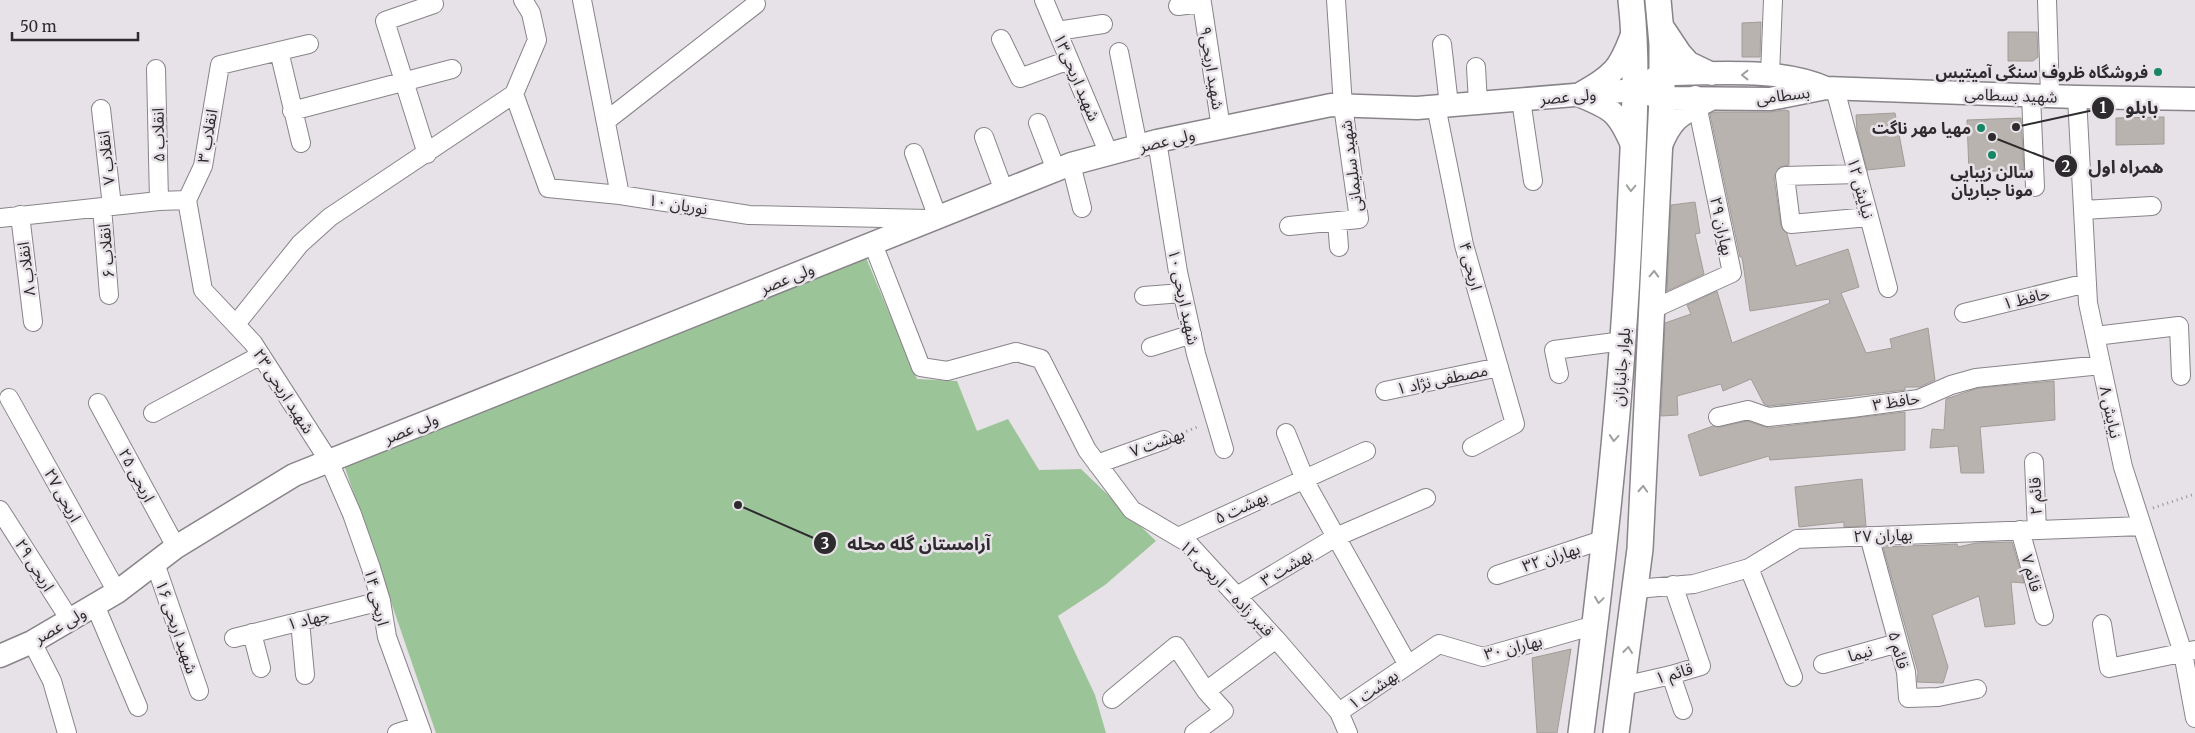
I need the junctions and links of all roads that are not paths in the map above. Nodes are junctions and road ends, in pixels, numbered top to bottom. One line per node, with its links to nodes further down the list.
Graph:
1 (523, 0): 30 (street)
2 (582, 0): 42 (street)
3 (1044, 0): 14 (street, شهید اریحی۱۳)
4 (1336, 0): 38 (street)
5 (1631, 0): 13 (highway, بلوار جانبازان)
6 (1773, 0): 25 (street)
7 (2047, 0): 32 (street)
8 (434, 4): 26 (street)
9 (756, 4): 42 (street)
10 (1178, 6): 44 (street, شهید اریحی۹)
11 (1659, 11): 24 (main road); 27 (highway, بلوار جانبازان)
12 (1103, 24): 14 (street)
13 (1634, 29): 29 (highway, بلوار جانبازان); 31 (main road)
14 (1057, 31): 20 (street, شهید اریحی۱۳)
15 (1001, 38): 20 (street)
16 (309, 44): 18 (street)
17 (1442, 44): 39 (street, اریحی ۴)
18 (279, 51): 41 (street); 59 (street, انقلاب ۳)
19 (1119, 52): 47 (street, شهید اریحی ۱۰)
20 (1069, 60): 52 (street, شهید اریحی۱۳)
21 (1476, 67): 37 (street)
22 (156, 69): 60 (street, انقلاب ۵)
23 (452, 70): 26 (street)
24 (1713, 75): 25 (main road, بسطامی, one-way to 24); 27 (main road, بسطامی)
25 (1770, 75): 28 (main road, بسطامی)
26 (404, 82): 41 (street); 51 (street)
27 (1662, 86): 29 (main road); 34 (main road, بسطامی); 49 (highway, بلوار جانبازان)
28 (1830, 89): 32 (main road, شهید بسطامی); 34 (main road, بسطامی); 54 (street, نیایش ۱۲)
29 (1635, 90): 31 (main road, ولی عصر); 48 (highway, بلوار جانبازان)
30 (514, 94): 51 (street); 58 (street, نوریان ۱۰)
31 (1578, 95): 36 (main road, ولی عصر); 48 (main road)
32 (2040, 96): 33 (main road, شهید بسطامی); 56 (street)
33 (2077, 97): 35 (main road, شهید بسطامی); 64 (street, نیایش ۸)
34 (1700, 99): 49 (main road); 78 (street, بهاران ۲۹)
35 (2195, 99)
36 (1521, 100): 37 (main road, ولی عصر); 55 (street)
37 (1478, 103): 39 (main road, ولی عصر)
38 (1343, 106): 39 (main road, ولی عصر); 44 (main road, ولی عصر); 69 (street, شهید سلیمانی)
39 (1442, 106): 88 (street, اریحی ۴)
40 (101, 110): 61 (street, انقلاب ۷)
41 (292, 111): 46 (street)
42 (606, 121): 58 (street)
43 (1038, 123): 53 (street)
44 (1221, 128): 47 (main road, ولی عصر)
45 (984, 137): 57 (street)
46 (301, 143)
47 (1148, 144): 52 (main road, ولی عصر); 75 (street, شهید اریحی ۱۰)
48 (1632, 147): 84 (highway, بلوار جانبازان, one-way to 84)
49 (1660, 148): 78 (highway, بلوار جانبازان, one-way to 49)
50 (914, 153): 68 (street)
51 (427, 154): 81 (street)
52 (1109, 154): 53 (main road, ولی عصر)
53 (1064, 167): 57 (main road, ولی عصر); 63 (street)
54 (1858, 174): 66 (street, نیایش ۱۲); 66 (street)
55 (1533, 181)
56 (2035, 187)
57 (1004, 191): 68 (main road, ولی عصر)
58 (620, 194): 68 (street, نوریان ۱۰)
59 (187, 200): 60 (street); 81 (street, شهید اریحی ۲۳)
60 (159, 201): 61 (street)
61 (107, 206): 65 (street); 76 (street, انقلاب ۶)
62 (2152, 206): 64 (street)
63 (1082, 208)
64 (2083, 210): 73 (street, نیایش ۸)
65 (20, 215): 67 (street); 80 (street, انقلاب ۸)
66 (1869, 217): 74 (street, نیایش ۱۲)
67 (0, 218)
68 (936, 218): 71 (main road, ولی عصر)
69 (1337, 221): 70 (street, شهید سلیمانی); 72 (street)
70 (1289, 226)
71 (873, 244): 101 (main road, ولی عصر); 103 (street, قنبر زاده - اریحی ۱۲)
72 (1340, 247)
73 (2088, 283): 79 (street, حافظ ۱); 83 (street, نیایش ۸)
74 (1888, 288)
75 (1182, 293): 77 (street); 82 (street, شهید اریحی ۱۰)
76 (110, 295)
77 (1144, 296)
78 (1653, 308): 118 (highway, بلوار جانبازان, one-way to 78)
79 (1964, 313)
80 (33, 322)
81 (236, 324): 86 (street, شهید اریحی ۲۳)
82 (1192, 334): 85 (street); 99 (street, شهید اریحی ۱۰)
83 (2095, 336): 87 (street, نیایش ۸); 90 (street)
84 (1624, 340): 89 (street); 112 (highway, بلوار جانبازان, one-way to 112)
85 (1151, 347)
86 (261, 355): 94 (street); 101 (street, شهید اریحی ۲۳)
87 (2101, 365): 95 (street, حافظ ۳); 107 (street, نیایش ۸)
88 (1499, 367): 91 (street, مصطفی نژاد ۱); 98 (street, اریحی ۴)
89 (1559, 374)
90 (2181, 376)
91 (1385, 391)
92 (9, 398): 119 (street, اریحی ۲۷)
93 (98, 403): 113 (street, اریحی ۲۵)
94 (153, 413)
95 (1718, 417)
96 (1286, 433): 104 (street)
97 (1164, 440): 103 (street, بهشت ۷)
98 (1472, 447)
99 (1224, 449)
100 (1366, 451): 104 (street, بهشت ۵)
101 (329, 461): 113 (main road, ولی عصر); 121 (street, اریحی ۱۴)
102 (2034, 462): 108 (street, قائم ۲)
103 (1097, 464): 110 (street, قنبر زاده - اریحی ۱۲)
104 (1304, 478): 110 (street, بهشت ۵); 111 (street)
105 (1426, 498): 111 (street, بهشت ۳)
106 (0, 510): 124 (street, اریحی ۲۹)
107 (2140, 520): 108 (street, بهاران ۲۷); 134 (street, نیایش ۸)
108 (2028, 530): 109 (street, بهاران ۲۷); 123 (street, قائم ۷)
109 (1869, 536): 115 (street, بهاران ۲۷); 132 (street, قائم ۵)
110 (1178, 537): 120 (street, قنبر زاده - اریحی ۱۲)
111 (1336, 537): 120 (street, بهشت ۳); 136 (street)
112 (1605, 539): 116 (street, بهاران ۳۲); 126 (highway, بلوار جانبازان, one-way to 126)
113 (176, 548): 114 (main road, ولی عصر)
114 (155, 563): 119 (main road, ولی عصر); 143 (street, شهید اریحی ۱۶)
115 (1749, 568): 117 (street, بهاران ۲۷); 140 (street)
116 (1496, 575)
117 (1673, 585): 118 (street, بهاران ۲۷); 139 (street, قائم ۱)
118 (1636, 589): 141 (highway, بلوار جانبازان, one-way to 118)
119 (117, 592): 122 (main road, ولی عصر)
120 (1237, 596): 130 (street, قنبر زاده - اریحی ۱۲)
121 (381, 601): 125 (street, جهاد ۱); 150 (street, اریحی ۱۴)
122 (95, 605): 124 (main road, ولی عصر); 146 (street)
123 (2044, 616)
124 (70, 620): 131 (main road, ولی عصر)
125 (300, 621): 128 (street, جهاد ۱); 138 (street)
126 (1595, 624): 136 (street, بهاران ۳۰); 155 (highway, بلوار جانبازان)
127 (2102, 624): 134 (street)
128 (252, 633): 129 (street, جهاد ۱); 137 (street)
129 (234, 638)
130 (1276, 639): 144 (street); 148 (street, قنبر زاده - اریحی ۱۲)
131 (32, 642): 133 (main road, ولی عصر); 151 (street)
132 (1898, 643): 135 (street, نیما); 142 (street, قائم ۵)
133 (3, 649)
134 (2189, 652): 149 (street, نیایش ۸)
135 (1823, 664)
136 (1408, 665): 148 (street, بهشت ۱)
137 (261, 668)
138 (305, 675)
139 (1671, 675): 141 (street, قائم ۱); 147 (street)
140 (1793, 677)
141 (1623, 686): 156 (highway, بلوار جانبازان)
142 (1977, 688)
143 (199, 691)
144 (1206, 691): 145 (street); 153 (street)
145 (1112, 699)
146 (138, 707)
147 (1682, 710)
148 (1339, 712): 154 (street, قنبر زاده - اریحی ۱۲)
149 (2195, 718)
150 (420, 729): 152 (street)
151 (67, 733)
152 (397, 733)
153 (1194, 733)
154 (1348, 733)
155 (1581, 733)
156 (1616, 733)

